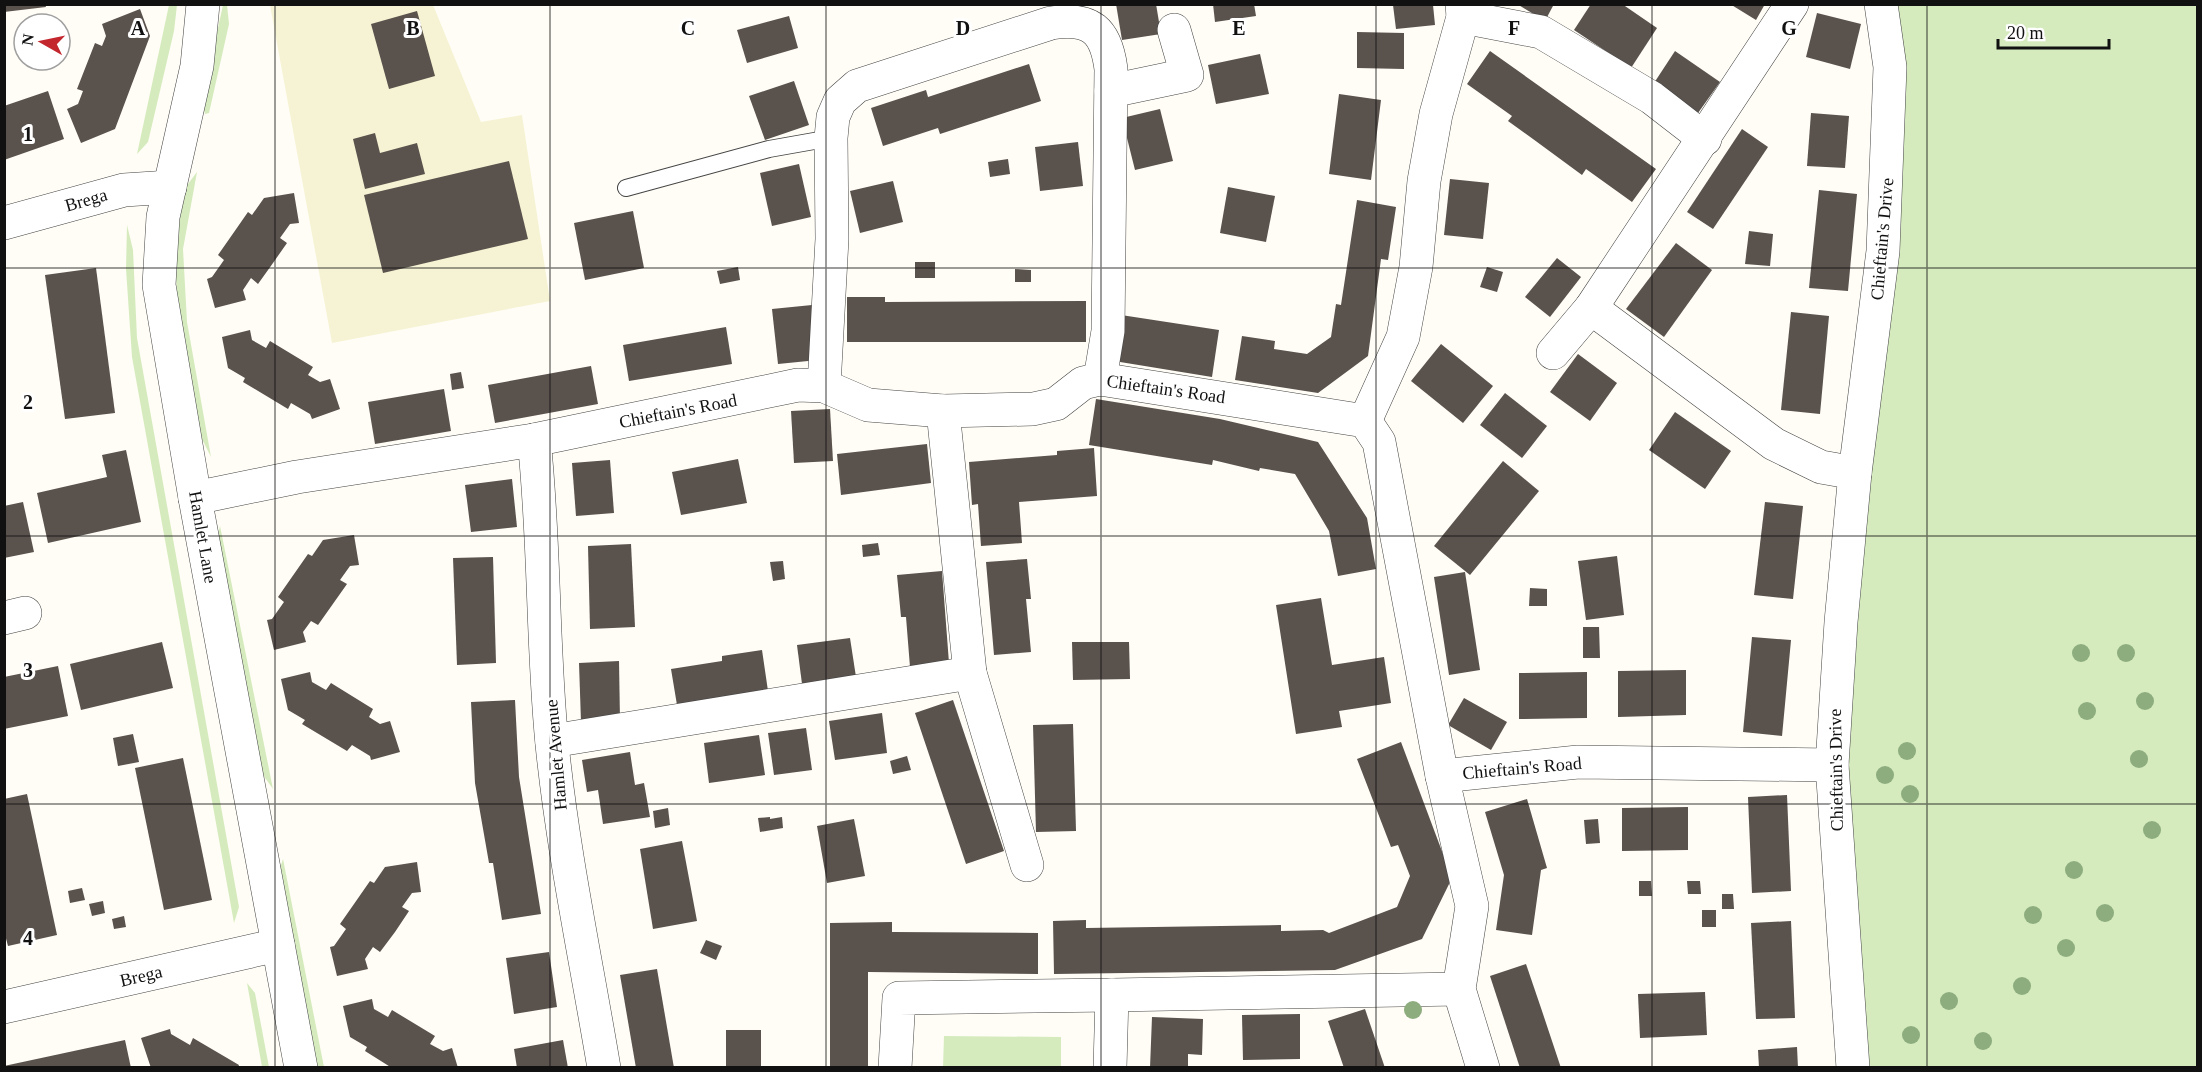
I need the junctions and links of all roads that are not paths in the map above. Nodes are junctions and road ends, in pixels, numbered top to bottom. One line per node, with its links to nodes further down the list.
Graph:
1 (202, 4): 9 (street, Hamlet Lane)
2 (1792, 4): 8 (street)
3 (1881, 4): 19 (street, Chieftain's Drive)
4 (1462, 11): 8 (street); 17 (street)
5 (1174, 30): 6 (street)
6 (1111, 92): 7 (street); 14 (street)
7 (831, 138): 10 (lane); 15 (street)
8 (1706, 139): 12 (street)
9 (170, 187): 11 (street, Brega); 20 (street, Hamlet Lane)
10 (626, 188)
11 (4, 223)
12 (1591, 308): 13 (street); 19 (street)
13 (1553, 353)
14 (1100, 379): 16 (street, Chieftain's Road); 17 (street, Chieftain's Road)
15 (824, 386): 16 (street, Chieftain's Road); 18 (street, Chieftain's Road)
16 (943, 411): 21 (street)
17 (1365, 421): 24 (street, Chieftain's Road)
18 (534, 440): 20 (street, Chieftain's Road); 22 (street, Hamlet Avenue)
19 (1855, 473): 23 (street, Chieftain's Drive)
20 (195, 498): 26 (street, Hamlet Lane)
21 (970, 673): 22 (street); 25 (street)
22 (552, 741): 31 (street, Hamlet Avenue)
23 (1832, 765): 24 (street, Chieftain's Road); 35 (street, Chieftain's Drive)
24 (1442, 776): 27 (street)
25 (1027, 866)
26 (278, 945): 29 (street, Brega); 30 (street, Hamlet Lane)
27 (1459, 989): 28 (street); 34 (street)
28 (1112, 995): 32 (street); 33 (street)
29 (4, 1006)
30 (301, 1068)
31 (604, 1068)
32 (895, 1068)
33 (1110, 1068)
34 (1483, 1068)
35 (1852, 1068)

